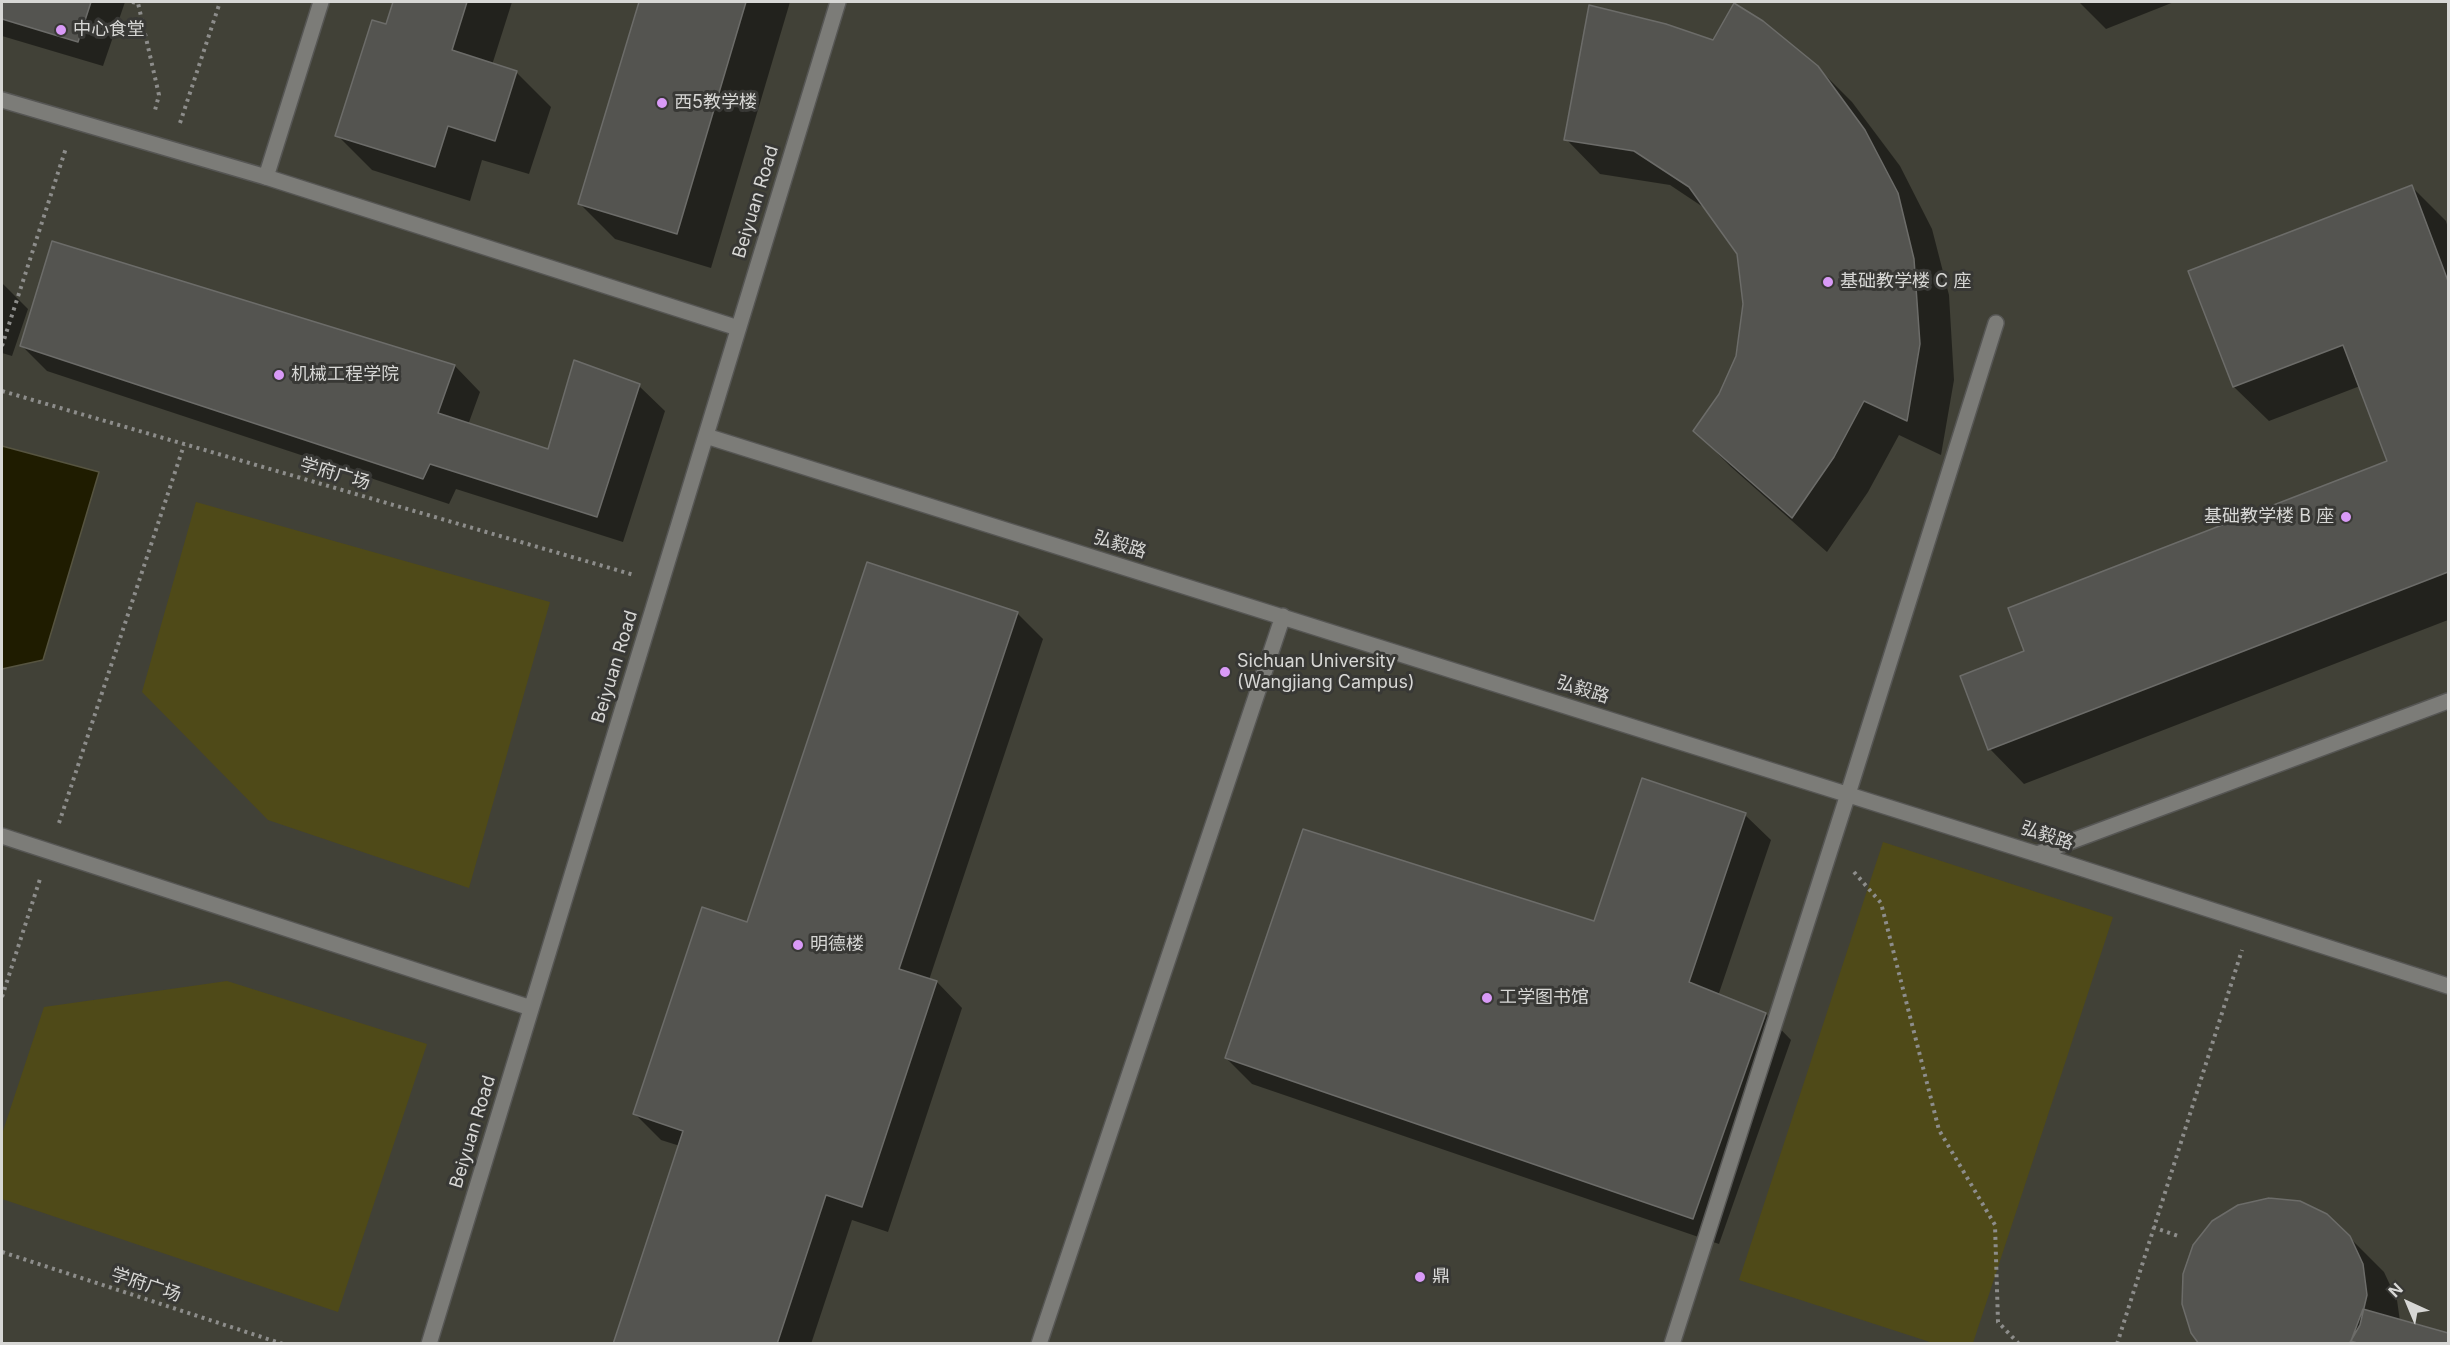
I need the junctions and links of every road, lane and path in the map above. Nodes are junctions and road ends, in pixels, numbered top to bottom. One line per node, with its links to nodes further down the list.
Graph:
1 (132, 2): 2 (path)
2 (139, 2): 6 (path)
3 (220, 2): 9 (path)
4 (321, 2): 10 (street)
5 (838, 2): 12 (street, Beiyuan Road)
6 (159, 95)
7 (2, 99): 8 (street)
8 (75, 122): 9 (street); 13 (path)
9 (172, 149): 10 (street)
10 (266, 177): 12 (street)
11 (1996, 323): 20 (street)
12 (738, 328): 15 (street, Beiyuan Road)
13 (2, 346)
14 (2, 391): 16 (path, 学府广场)
15 (706, 436): 17 (street, Beiyuan Road); 18 (street, 弘毅路)
16 (184, 445): 17 (path, 学府广场); 23 (path)
17 (661, 582): 28 (street, Beiyuan Road)
18 (1283, 616): 20 (street, 弘毅路); 34 (street)
19 (2448, 701): 24 (street)
20 (1848, 794): 22 (street); 24 (street, 弘毅路)
21 (2, 836): 23 (street)
22 (1832, 846): 35 (street); 36 (path)
23 (49, 851): 27 (path); 28 (street)
24 (2037, 854): 25 (street, 弘毅路)
25 (2251, 922): 26 (street, 弘毅路); 29 (path)
26 (2448, 986)
27 (2, 997)
28 (531, 1008): 33 (street, Beiyuan Road)
29 (2153, 1227): 30 (path); 37 (path)
30 (2181, 1237)
31 (2, 1252): 32 (path, 学府广场)
32 (283, 1344)
33 (429, 1344)
34 (1039, 1344)
35 (1672, 1344)
36 (2019, 1344)
37 (2117, 1344)

